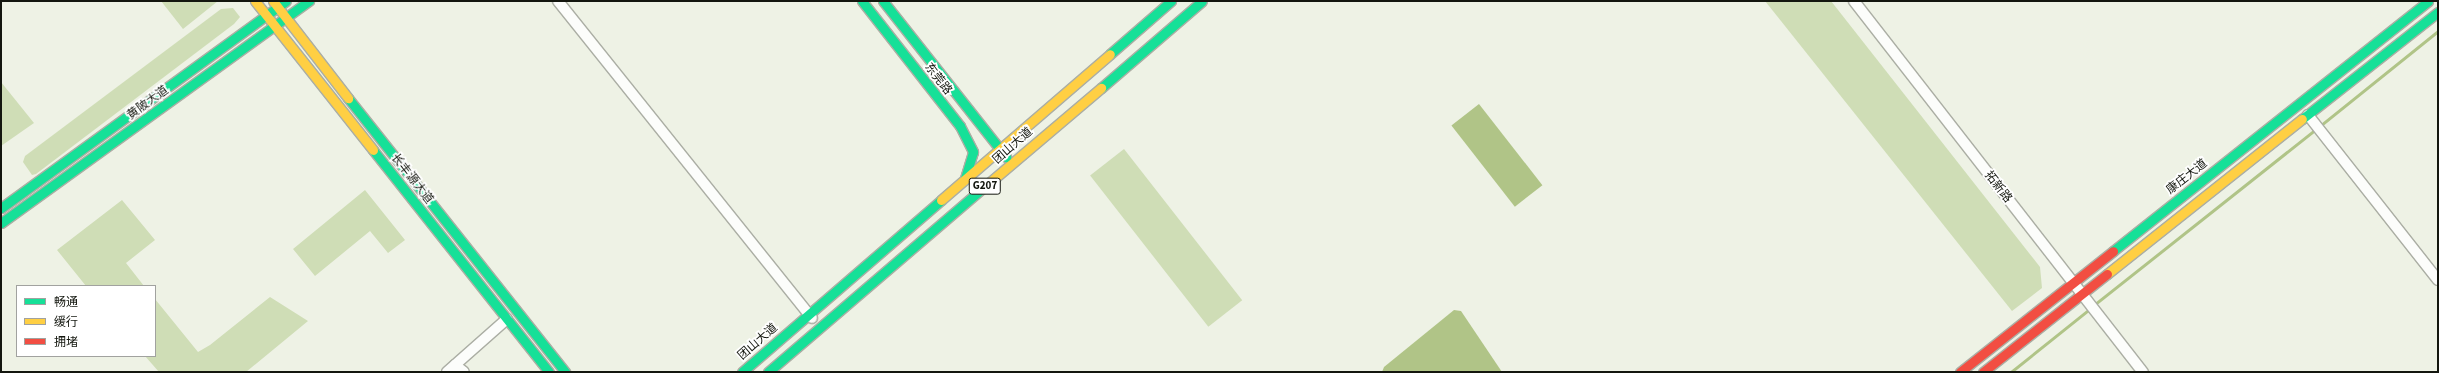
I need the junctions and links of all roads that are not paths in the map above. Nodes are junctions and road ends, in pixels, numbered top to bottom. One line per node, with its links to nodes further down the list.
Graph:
1 (255, 1): 13 (main road, 长丰源大道)
2 (286, 1): 11 (main road, 黄陂大道)
3 (309, 1): 14 (main road, 黄陂大道)
4 (558, 1): 25 (street)
5 (862, 1): 19 (main road, 东莞路)
6 (883, 1): 17 (main road, 东莞路)
7 (1171, 1): 17 (main road, 团山大道 / G207)
8 (1202, 1): 18 (main road, 团山大道 / G207)
9 (1854, 1): 23 (street, 拓新路)
10 (2428, 1): 23 (main road, 康庄大道)
11 (276, 4): 13 (main road, 黄陂大道); 14 (main road, 长丰源大道)
12 (2438, 12): 16 (main road)
13 (267, 15): 15 (main road, 长丰源大道); 20 (main road, 黄陂大道)
14 (286, 18): 15 (main road, 黄陂大道); 32 (main road, 长丰源大道)
15 (275, 26): 21 (main road, 黄陂大道); 26 (main road, 长丰源大道)
16 (2308, 115): 22 (street); 24 (main road)
17 (1000, 149): 18 (main road, 东莞路); 19 (main road, 团山大道 / G207)
18 (1011, 163): 27 (main road, 团山大道 / G207)
19 (965, 179): 25 (main road, 团山大道 / G207)
20 (1, 208)
21 (1, 223)
22 (2438, 280)
23 (2073, 282): 24 (street, 拓新路); 35 (main road, 康庄大道)
24 (2082, 295): 36 (main road); 37 (street, 拓新路)
25 (808, 314): 27 (street); 33 (main road, 团山大道 / G207)
26 (507, 319): 28 (street); 31 (main road, 长丰源大道)
27 (820, 327): 34 (main road, 团山大道 / G207)
28 (455, 365): 29 (street); 30 (street)
29 (447, 372)
30 (464, 372)
31 (549, 372)
32 (565, 372)
33 (742, 372)
34 (768, 372)
35 (1960, 372)
36 (1983, 372)
37 (2143, 372)

